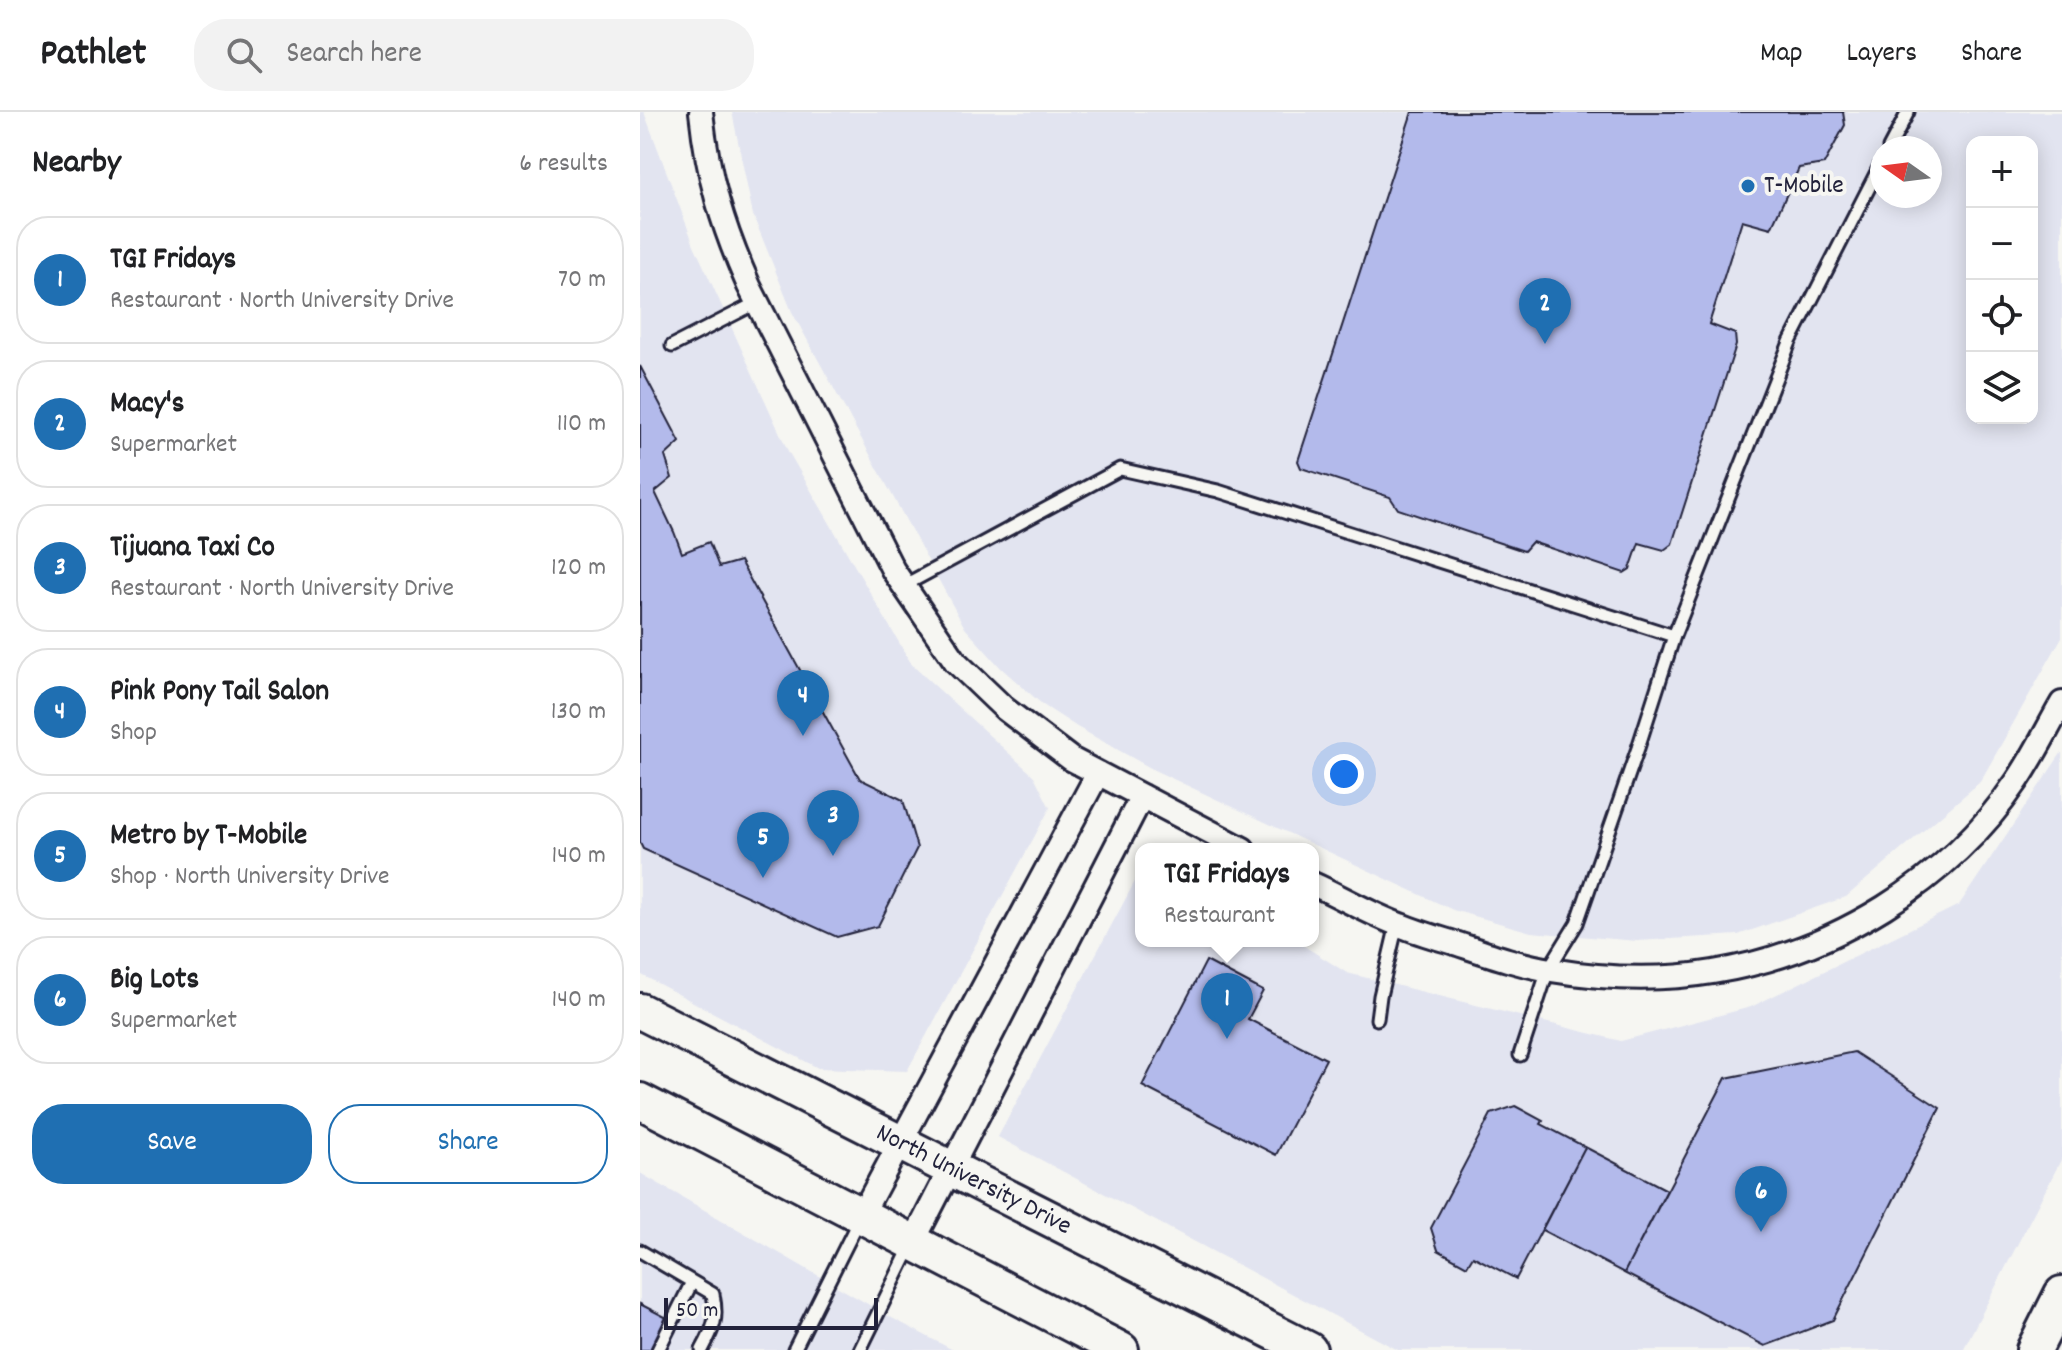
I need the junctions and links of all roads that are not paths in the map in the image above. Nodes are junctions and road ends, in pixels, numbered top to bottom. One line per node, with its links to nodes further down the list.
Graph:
1 (701, 112): 5 (street)
2 (1908, 112): 3 (lane)
3 (1895, 136)
4 (1870, 185): 8 (lane)
5 (758, 302): 6 (lane); 7 (street)
6 (672, 346)
7 (903, 586): 8 (lane); 10 (street)
8 (1674, 636): 15 (lane)
9 (2062, 703): 15 (street)
10 (1098, 773): 11 (street); 20 (street)
11 (1142, 796): 12 (street); 21 (street)
12 (1232, 843)
13 (1319, 887): 14 (street)
14 (1397, 924): 15 (street); 17 (lane)
15 (1548, 970): 18 (lane)
16 (640, 1011): 20 (main road, North University Drive)
17 (1377, 1019)
18 (1520, 1055)
19 (640, 1101): 22 (main road)
20 (900, 1144): 21 (main road, North University Drive); 22 (street)
21 (951, 1170): 23 (street); 32 (main road, North University Drive)
22 (861, 1216): 23 (main road); 29 (lane)
23 (913, 1242): 30 (lane); 31 (main road)
24 (640, 1251): 25 (lane)
25 (692, 1282): 27 (lane); 28 (lane)
26 (2062, 1294): 33 (main road)
27 (658, 1350)
28 (702, 1350)
29 (794, 1350)
30 (860, 1350)
31 (1121, 1350)
32 (1309, 1350)
33 (2034, 1350)

